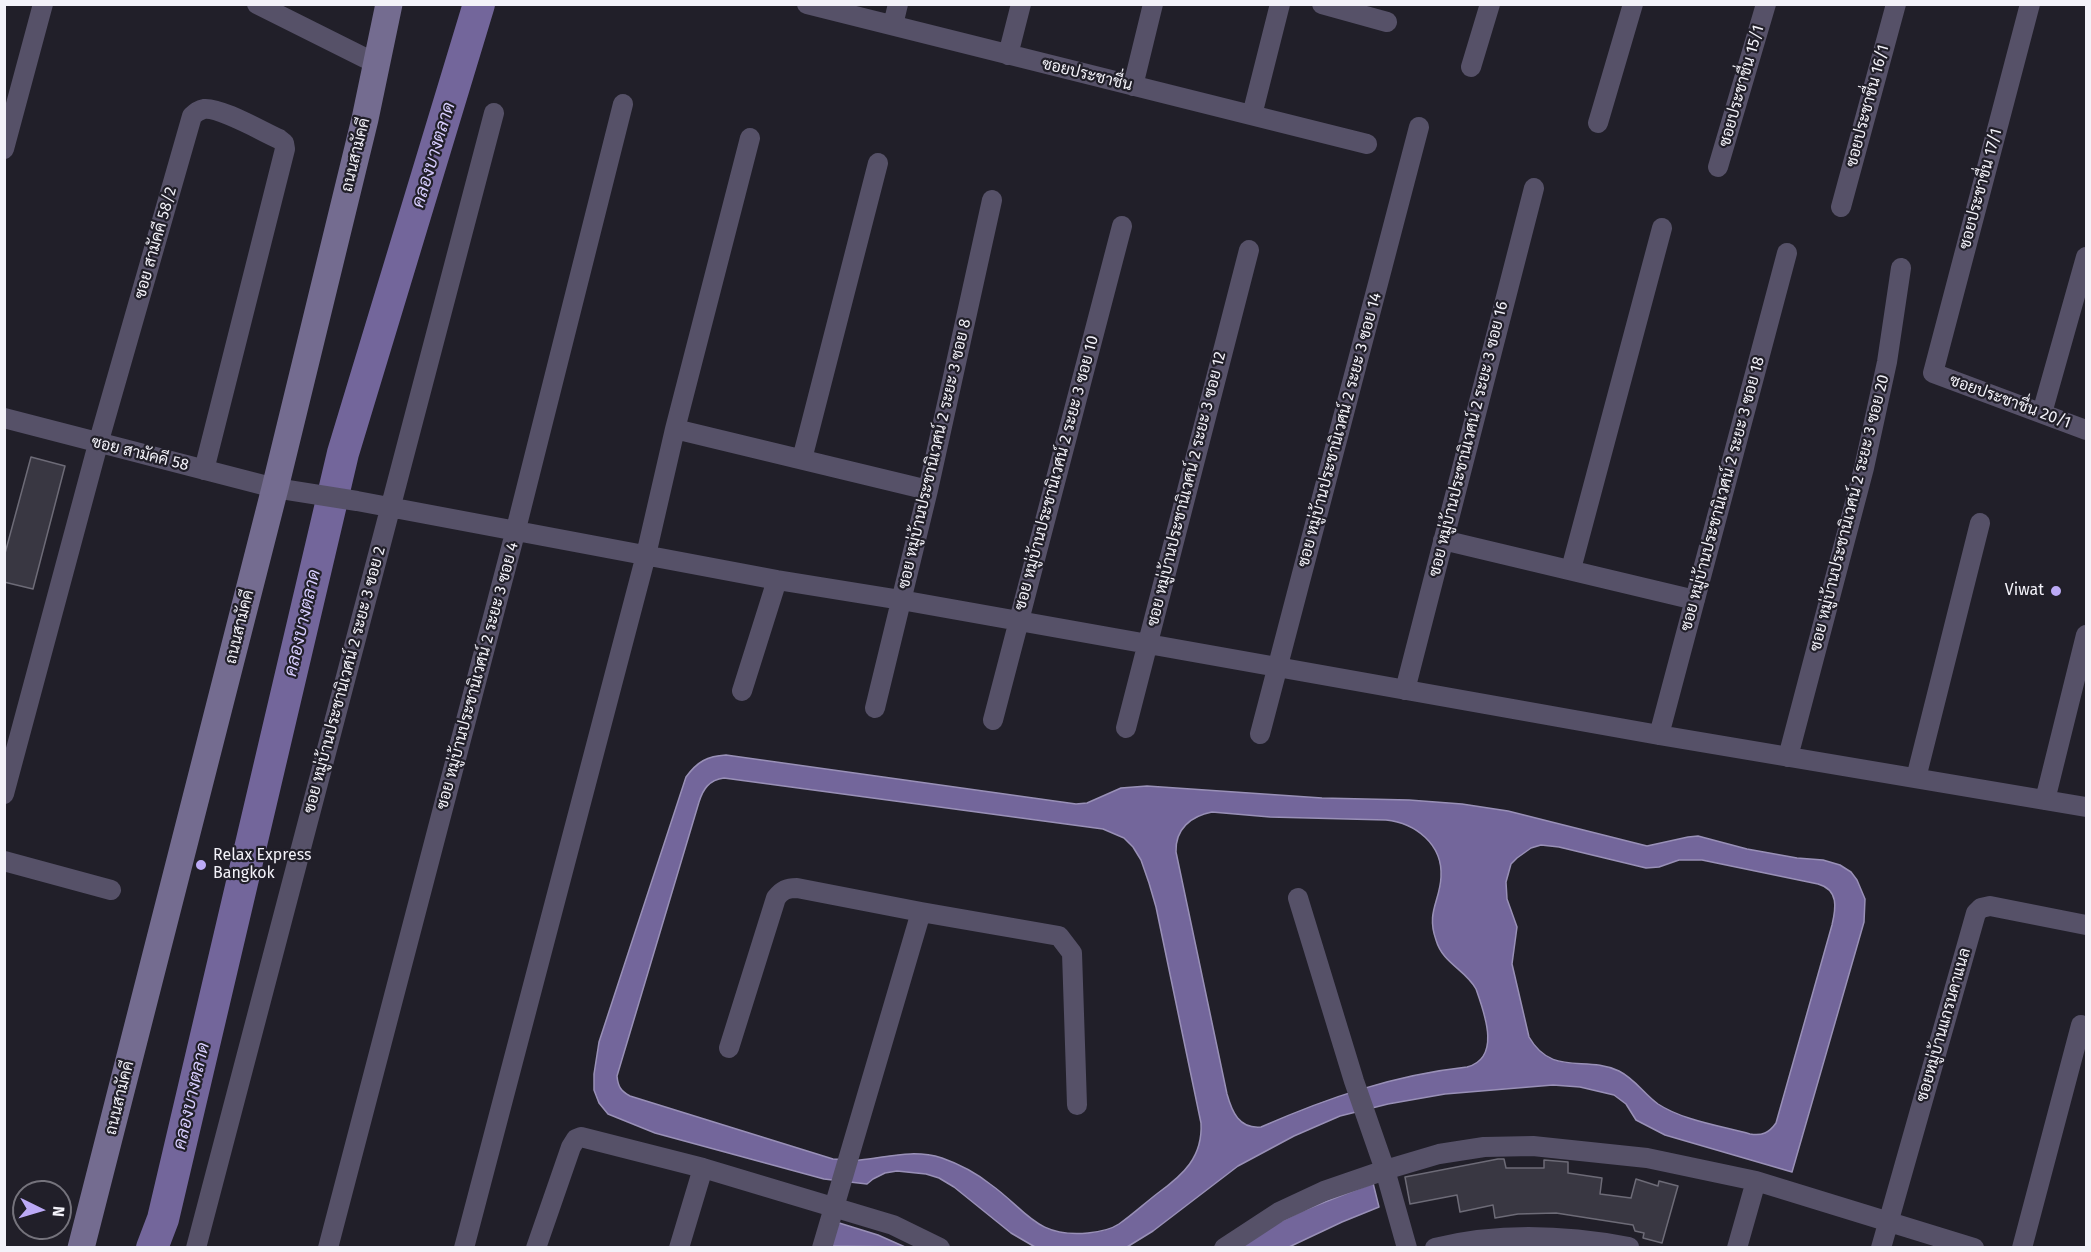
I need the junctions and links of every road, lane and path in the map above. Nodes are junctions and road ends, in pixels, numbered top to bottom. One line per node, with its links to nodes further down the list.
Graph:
1 (43, 4): 28 (street)
2 (257, 4): 18 (street)
3 (389, 4): 18 (main road, ถนนสามัคคี)
4 (807, 4): 16 (street, ซอยประชาชื่น)
5 (898, 4): 16 (street)
6 (1022, 4): 17 (street)
7 (1153, 4): 20 (street)
8 (1280, 4): 23 (street)
9 (1323, 4): 15 (street)
10 (1490, 4): 19 (street)
11 (1633, 4): 24 (street)
12 (1766, 4): 30 (street, ซอยประชาชื่น 15/1)
13 (1896, 4): 33 (street, ซอยประชาชื่น 16/1)
14 (2030, 4): 40 (street, ซอยประชาชื่น 17/1)
15 (1387, 22)
16 (893, 25): 17 (street, ซอยประชาชื่น)
17 (1008, 56): 20 (street, ซอยประชาชื่น)
18 (377, 64): 48 (main road, ถนนสามัคคี)
19 (1471, 68)
20 (1133, 86): 23 (street, ซอยประชาชื่น)
21 (623, 104): 52 (street, ซอย หมู่บ้านประชานิเวศน์ 2 ระยะ 3 ซอย 4)
22 (494, 113): 50 (street, ซอย หมู่บ้านประชานิเวศน์ 2 ระยะ 3 ซอย 2)
23 (1252, 115): 27 (street, ซอยประชาชื่น)
24 (1598, 123)
25 (1419, 127): 62 (street, ซอย หมู่บ้านประชานิเวศน์ 2 ระยะ 3 ซอย 14)
26 (750, 138): 43 (street)
27 (1367, 144)
28 (4, 149)
29 (878, 163): 46 (street)
30 (1718, 166)
31 (1534, 188): 53 (street, ซอย หมู่บ้านประชานิเวศน์ 2 ระยะ 3 ซอย 16)
32 (992, 200): 49 (street, ซอย หมู่บ้านประชานิเวศน์ 2 ระยะ 3 ซอย 8)
33 (1841, 207)
34 (1122, 226): 59 (street, ซอย หมู่บ้านประชานิเวศน์ 2 ระยะ 3 ซอย 10)
35 (1662, 228): 55 (street)
36 (1249, 250): 61 (street, ซอย หมู่บ้านประชานิเวศน์ 2 ระยะ 3 ซอย 12)
37 (1787, 253): 58 (street, ซอย หมู่บ้านประชานิเวศน์ 2 ระยะ 3 ซอย 18)
38 (2086, 257): 41 (street)
39 (1902, 268): 70 (street, ซอย หมู่บ้านประชานิเวศน์ 2 ระยะ 3 ซอย 20)
40 (1933, 373): 41 (street, ซอยประชาชื่น 20/1)
41 (2042, 413): 44 (street, ซอยประชาชื่น 20/1)
42 (4, 418): 45 (street, ซอย สามัคคี 58)
43 (675, 429): 46 (street); 54 (street)
44 (2086, 430)
45 (98, 444): 47 (street, ซอย สามัคคี 58); 47 (street, ซอย สามัคคี 58/2); 72 (street, ซอย สามัคคี 58/2)
46 (802, 459): 49 (street)
47 (204, 470): 48 (street, ซอย สามัคคี 58)
48 (275, 488): 50 (street, ซอย สามัคคี 58); 89 (main road, ถนนสามัคคี)
49 (928, 490): 57 (street, ซอย หมู่บ้านประชานิเวศน์ 2 ระยะ 3 ซอย 8)
50 (389, 507): 52 (street, ซอย สามัคคี 58); 90 (street, ซอย หมู่บ้านประชานิเวศน์ 2 ระยะ 3 ซอย 2)
51 (1980, 523): 71 (street)
52 (515, 532): 54 (street, ซอย สามัคคี 58); 91 (street, ซอย หมู่บ้านประชานิเวศน์ 2 ระยะ 3 ซอย 4)
53 (1443, 540): 55 (street); 63 (street, ซอย หมู่บ้านประชานิเวศน์ 2 ระยะ 3 ซอย 16)
54 (646, 555): 56 (street, ซอย สามัคคี 58); 92 (street)
55 (1570, 569): 58 (street)
56 (777, 580): 57 (street, ซอย สามัคคี 58); 64 (street)
57 (901, 600): 59 (street, ซอย สามัคคี 58); 65 (street, ซอย หมู่บ้านประชานิเวศน์ 2 ระยะ 3 ซอย 8)
58 (1695, 600): 69 (street, ซอย หมู่บ้านประชานิเวศน์ 2 ระยะ 3 ซอย 18)
59 (1018, 622): 61 (street, ซอย สามัคคี 58); 66 (street, ซอย หมู่บ้านประชานิเวศน์ 2 ระยะ 3 ซอย 10)
60 (2086, 635): 73 (street)
61 (1147, 645): 62 (street, ซอย สามัคคี 58); 67 (street, ซอย หมู่บ้านประชานิเวศน์ 2 ระยะ 3 ซอย 12)
62 (1278, 668): 63 (street, ซอย สามัคคี 58); 68 (street, ซอย หมู่บ้านประชานิเวศน์ 2 ระยะ 3 ซอย 14)
63 (1405, 690): 69 (street, ซอย สามัคคี 58)
64 (742, 691)
65 (875, 708)
66 (993, 720)
67 (1125, 728)
68 (1260, 734)
69 (1659, 735): 70 (street, ซอย สามัคคี 58)
70 (1788, 757): 71 (street, ซอย สามัคคี 58)
71 (1916, 778): 73 (street, ซอย สามัคคี 58)
72 (4, 794)
73 (2045, 800): 74 (street, ซอย สามัคคี 58)
74 (2086, 807)
75 (4, 861): 76 (street)
76 (111, 890)
77 (1298, 898): 84 (street)
78 (921, 912): 81 (street); 82 (street); 86 (street)
79 (2086, 925): 87 (street, ซอยหมู่บ้านแกรนคาแนล)
80 (2080, 1025): 103 (street)
81 (729, 1048)
82 (1077, 1105)
83 (703, 1168): 86 (street); 93 (street); 94 (street)
84 (1385, 1170): 85 (street); 97 (street); 98 (street)
85 (1756, 1181): 87 (street); 100 (street)
86 (834, 1208): 95 (street); 96 (street)
87 (1888, 1221): 101 (street, ซอยหมู่บ้านแกรนคาแนล); 102 (street)
88 (1629, 1247): 99 (street)
89 (81, 1248)
90 (196, 1248)
91 (328, 1248)
92 (464, 1248)
93 (536, 1248)
94 (679, 1248)
95 (822, 1248)
96 (940, 1248)
97 (1224, 1248)
98 (1407, 1248)
99 (1435, 1248)
100 (1737, 1248)
101 (1881, 1248)
102 (1974, 1248)
103 (2022, 1248)

